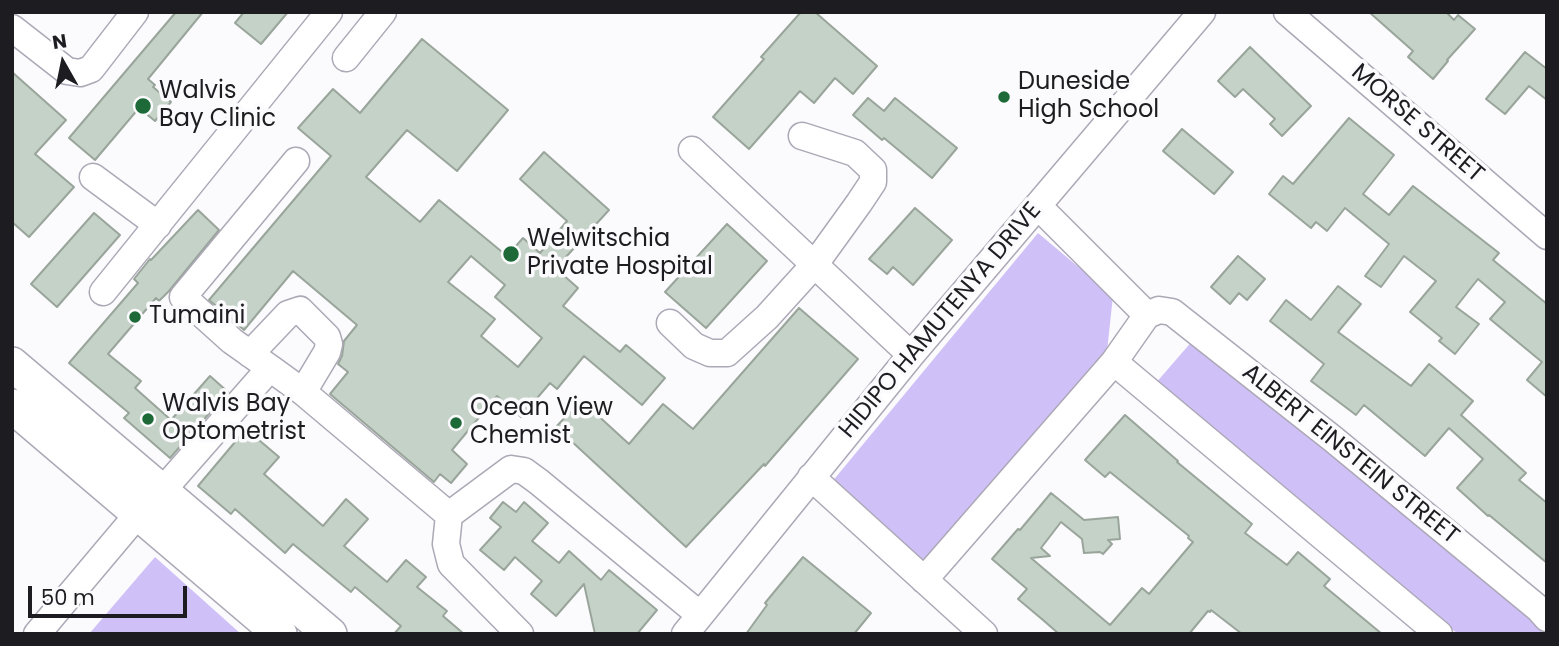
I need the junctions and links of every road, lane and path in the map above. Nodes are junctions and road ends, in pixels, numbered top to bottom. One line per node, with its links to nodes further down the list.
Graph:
1 (135, 12): 6 (street)
2 (329, 12): 13 (street)
3 (383, 12): 7 (street)
4 (1202, 12): 12 (street, HIDIPO HAMUTENYA DRIVE)
5 (1287, 12): 14 (street, MORSE STREET)
6 (12, 28)
7 (346, 58)
8 (802, 136): 15 (street)
9 (692, 150): 15 (street)
10 (296, 161): 20 (street)
11 (93, 177): 13 (street)
12 (1038, 206): 17 (street); 19 (street, HIDIPO HAMUTENYA DRIVE)
13 (158, 225): 16 (street)
14 (1547, 236)
15 (815, 264): 18 (street); 19 (street)
16 (103, 292)
17 (1147, 315): 21 (street); 30 (street, ALBERT EINSTEIN STREET)
18 (670, 323)
19 (911, 355): 25 (street, HIDIPO HAMUTENYA DRIVE)
20 (260, 361): 23 (street); 23 (street); 26 (street)
21 (1114, 362): 29 (street); 37 (street)
22 (12, 364): 26 (main road)
23 (303, 392): 28 (street)
24 (12, 406): 27 (main road)
25 (811, 477): 29 (street); 31 (street, HIDIPO HAMUTENYA DRIVE)
26 (162, 491): 27 (street); 34 (main road)
27 (138, 514): 32 (street); 33 (main road)
28 (449, 514): 31 (street); 35 (street)
29 (923, 580): 36 (street)
30 (1547, 618)
31 (693, 624)
32 (37, 634)
33 (280, 634)
34 (330, 634)
35 (520, 634)
36 (984, 634)
37 (1439, 634)

